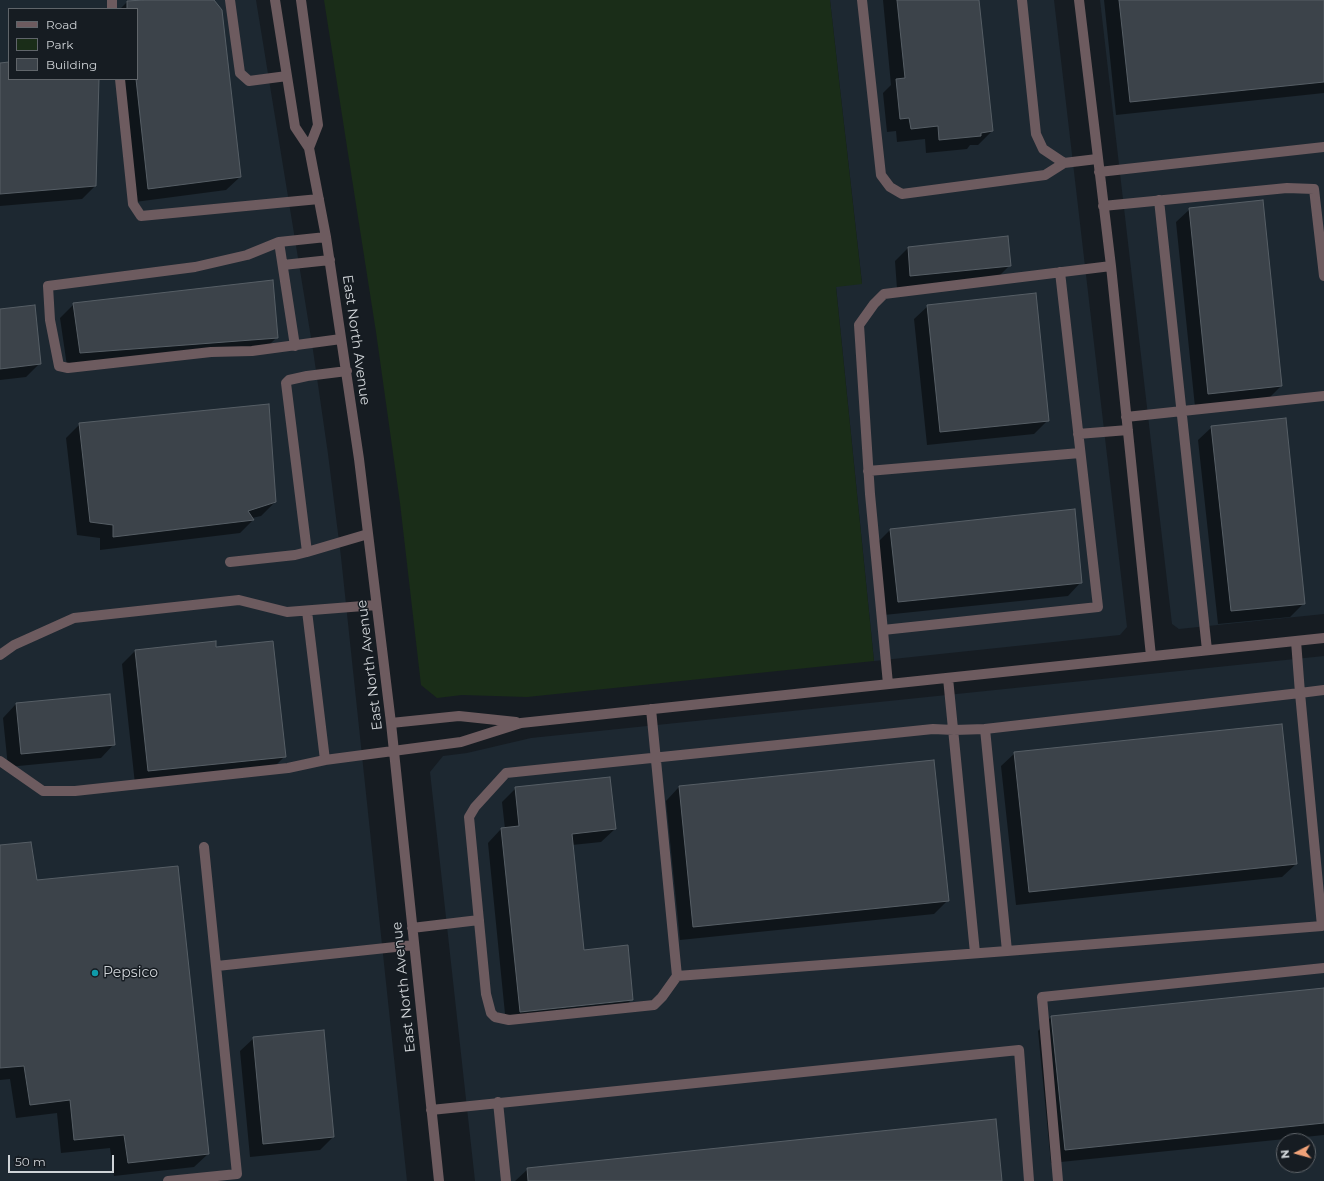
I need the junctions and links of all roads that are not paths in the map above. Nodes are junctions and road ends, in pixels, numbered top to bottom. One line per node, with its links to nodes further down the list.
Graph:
1 (230, 0): 7 (street)
2 (276, 0): 7 (street, East North Avenue)
3 (301, 0): 10 (street)
4 (862, 0): 12 (street)
5 (1022, 0): 12 (street)
6 (1079, 0): 11 (street)
7 (287, 76): 10 (street, East North Avenue)
8 (120, 80): 15 (street)
9 (1324, 147): 13 (street)
10 (309, 148): 15 (street, East North Avenue)
11 (1097, 159): 12 (street); 13 (street)
12 (1064, 163)
13 (1099, 172): 17 (street)
14 (1319, 196): 16 (street); 24 (street)
15 (319, 199): 18 (street, East North Avenue)
16 (1160, 200): 17 (street); 29 (street)
17 (1103, 206): 22 (street)
18 (326, 237): 19 (street); 20 (street, East North Avenue)
19 (279, 242): 21 (street); 26 (street)
20 (330, 260): 21 (street); 25 (street, East North Avenue)
21 (283, 265): 26 (street)
22 (1110, 266): 23 (street); 30 (street)
23 (1060, 272): 32 (street); 34 (street)
24 (1324, 276)
25 (342, 339): 26 (street); 27 (street, East North Avenue)
26 (295, 346)
27 (346, 371): 35 (street, East North Avenue); 36 (street)
28 (1324, 396): 29 (street)
29 (1181, 412): 30 (street); 43 (street)
30 (1126, 417): 31 (street)
31 (1128, 430): 32 (street); 45 (street)
32 (1078, 434): 33 (street)
33 (1080, 453): 34 (street); 40 (street)
34 (868, 471): 40 (street)
35 (368, 534): 36 (street); 38 (street, East North Avenue)
36 (307, 552): 37 (street)
37 (230, 562)
38 (376, 605): 39 (street); 51 (street, East North Avenue)
39 (307, 611): 44 (street); 57 (street)
40 (883, 630): 47 (street)
41 (1324, 638): 42 (street)
42 (1296, 641): 43 (street); 49 (street)
43 (1207, 650): 45 (street)
44 (0, 655)
45 (1151, 656): 46 (street)
46 (948, 678): 47 (street); 54 (street)
47 (888, 684): 50 (street)
48 (1324, 690): 49 (street)
49 (1300, 693): 53 (street); 61 (street)
50 (651, 709): 52 (street); 56 (street)
51 (391, 723): 52 (street); 55 (street, East North Avenue)
52 (521, 723): 55 (street)
53 (985, 729): 54 (street); 64 (street)
54 (954, 730): 56 (street); 65 (street)
55 (394, 751): 57 (street); 62 (street, East North Avenue)
56 (656, 757): 60 (street); 68 (street)
57 (325, 760): 58 (street)
58 (0, 761)
59 (204, 847): 66 (street)
60 (479, 920): 62 (street); 68 (street)
61 (1323, 926): 64 (street)
62 (412, 928): 63 (street, East North Avenue)
63 (414, 945): 66 (street); 70 (street, East North Avenue)
64 (1007, 950): 65 (street)
65 (975, 953): 68 (street)
66 (217, 966): 71 (street)
67 (1324, 968): 75 (street)
68 (677, 976)
69 (498, 1102): 70 (street); 73 (street); 74 (street)
70 (431, 1110): 72 (street, East North Avenue)
71 (168, 1181)
72 (439, 1181)
73 (506, 1181)
74 (1029, 1181)
75 (1058, 1181)

